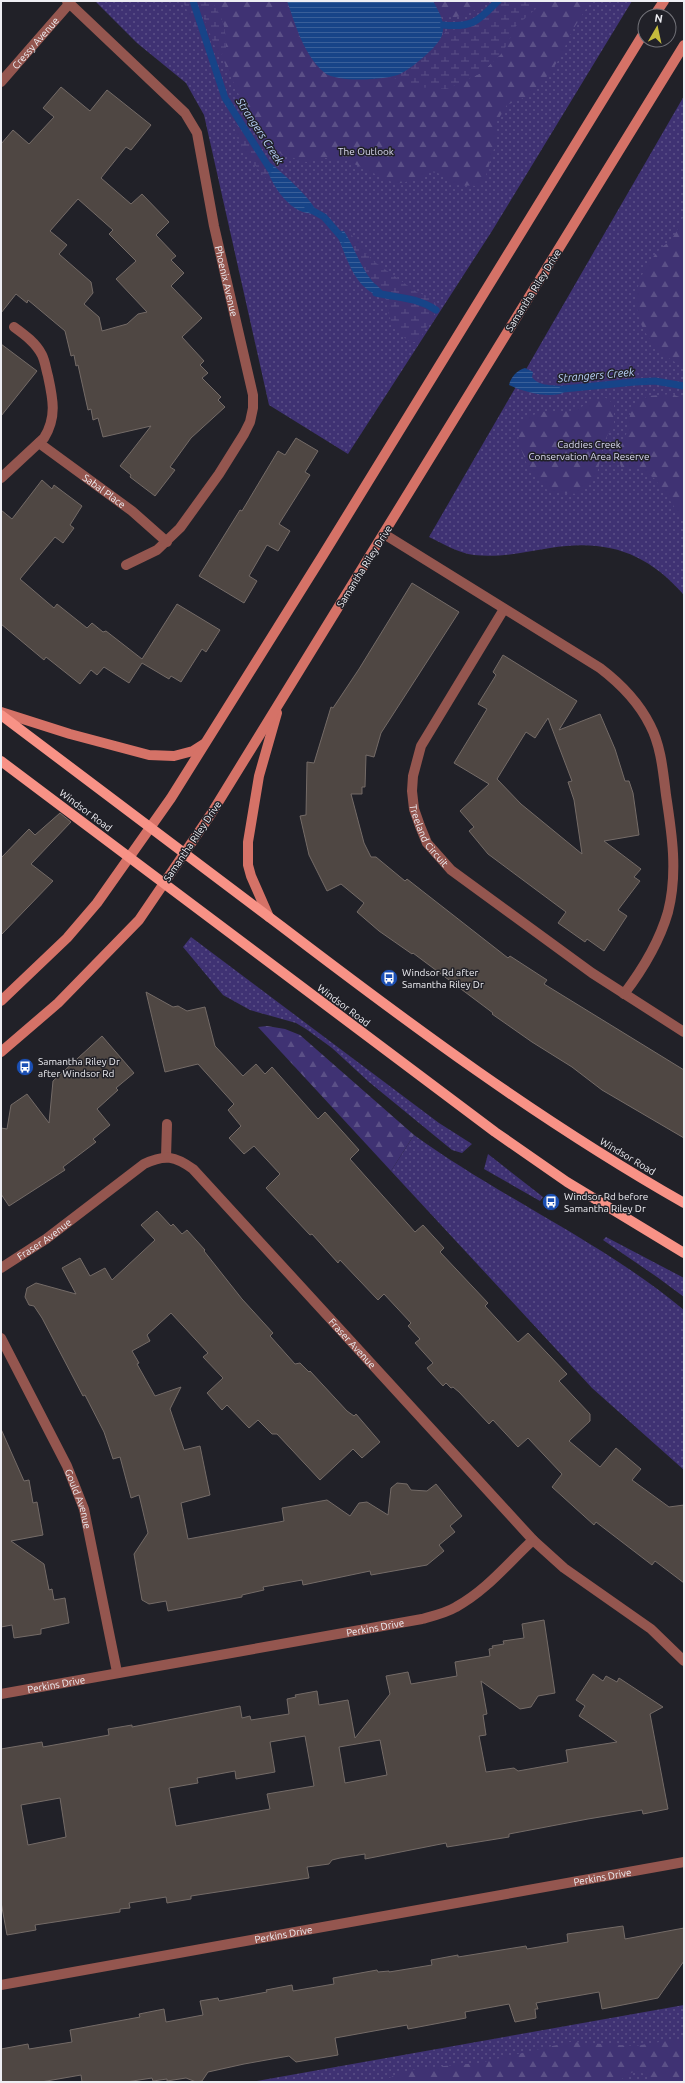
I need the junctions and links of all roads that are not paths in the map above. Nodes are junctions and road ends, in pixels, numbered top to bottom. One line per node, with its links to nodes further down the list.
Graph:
1 (68, 2): 4 (street, Cressy Avenue); 9 (street, Phoenix Avenue)
2 (637, 44): 14 (main road)
3 (684, 45): 8 (main road, Samantha Riley Drive)
4 (1, 82)
5 (14, 327): 6 (street)
6 (39, 443): 7 (street); 9 (street, Sabal Place)
7 (1, 478)
8 (384, 534): 11 (street); 12 (main road, Samantha Riley Drive)
9 (167, 542): 10 (street, Phoenix Avenue)
10 (126, 565)
11 (504, 609): 21 (street); 21 (street, Treeland Circuit)
12 (282, 698): 17 (main road, Samantha Riley Drive); 20 (main road)
13 (1, 714): 14 (main road); 16 (main road, Windsor Road)
14 (206, 742): 16 (main road)
15 (1, 761): 18 (main road, Windsor Road)
16 (150, 828): 17 (main road, Windsor Road); 18 (main road)
17 (184, 853): 19 (main road, Samantha Riley Drive); 20 (main road, Windsor Road)
18 (129, 858): 19 (main road, Windsor Road); 22 (main road)
19 (164, 884): 24 (main road, Samantha Riley Drive); 28 (main road, Windsor Road)
20 (269, 918): 27 (main road, Windsor Road)
21 (624, 994): 23 (street, Treeland Circuit)
22 (1, 1001)
23 (684, 1032)
24 (1, 1052)
25 (167, 1124): 26 (street)
26 (166, 1157): 29 (street, Fraser Avenue); 31 (street, Fraser Avenue)
27 (684, 1203)
28 (684, 1253)
29 (1, 1268)
30 (1, 1338): 33 (street, Gould Avenue)
31 (532, 1540): 32 (street); 33 (street, Perkins Drive)
32 (684, 1661)
33 (117, 1672): 34 (street, Perkins Drive)
34 (1, 1694)
35 (684, 1862): 36 (street, Perkins Drive)
36 (1, 1985)

